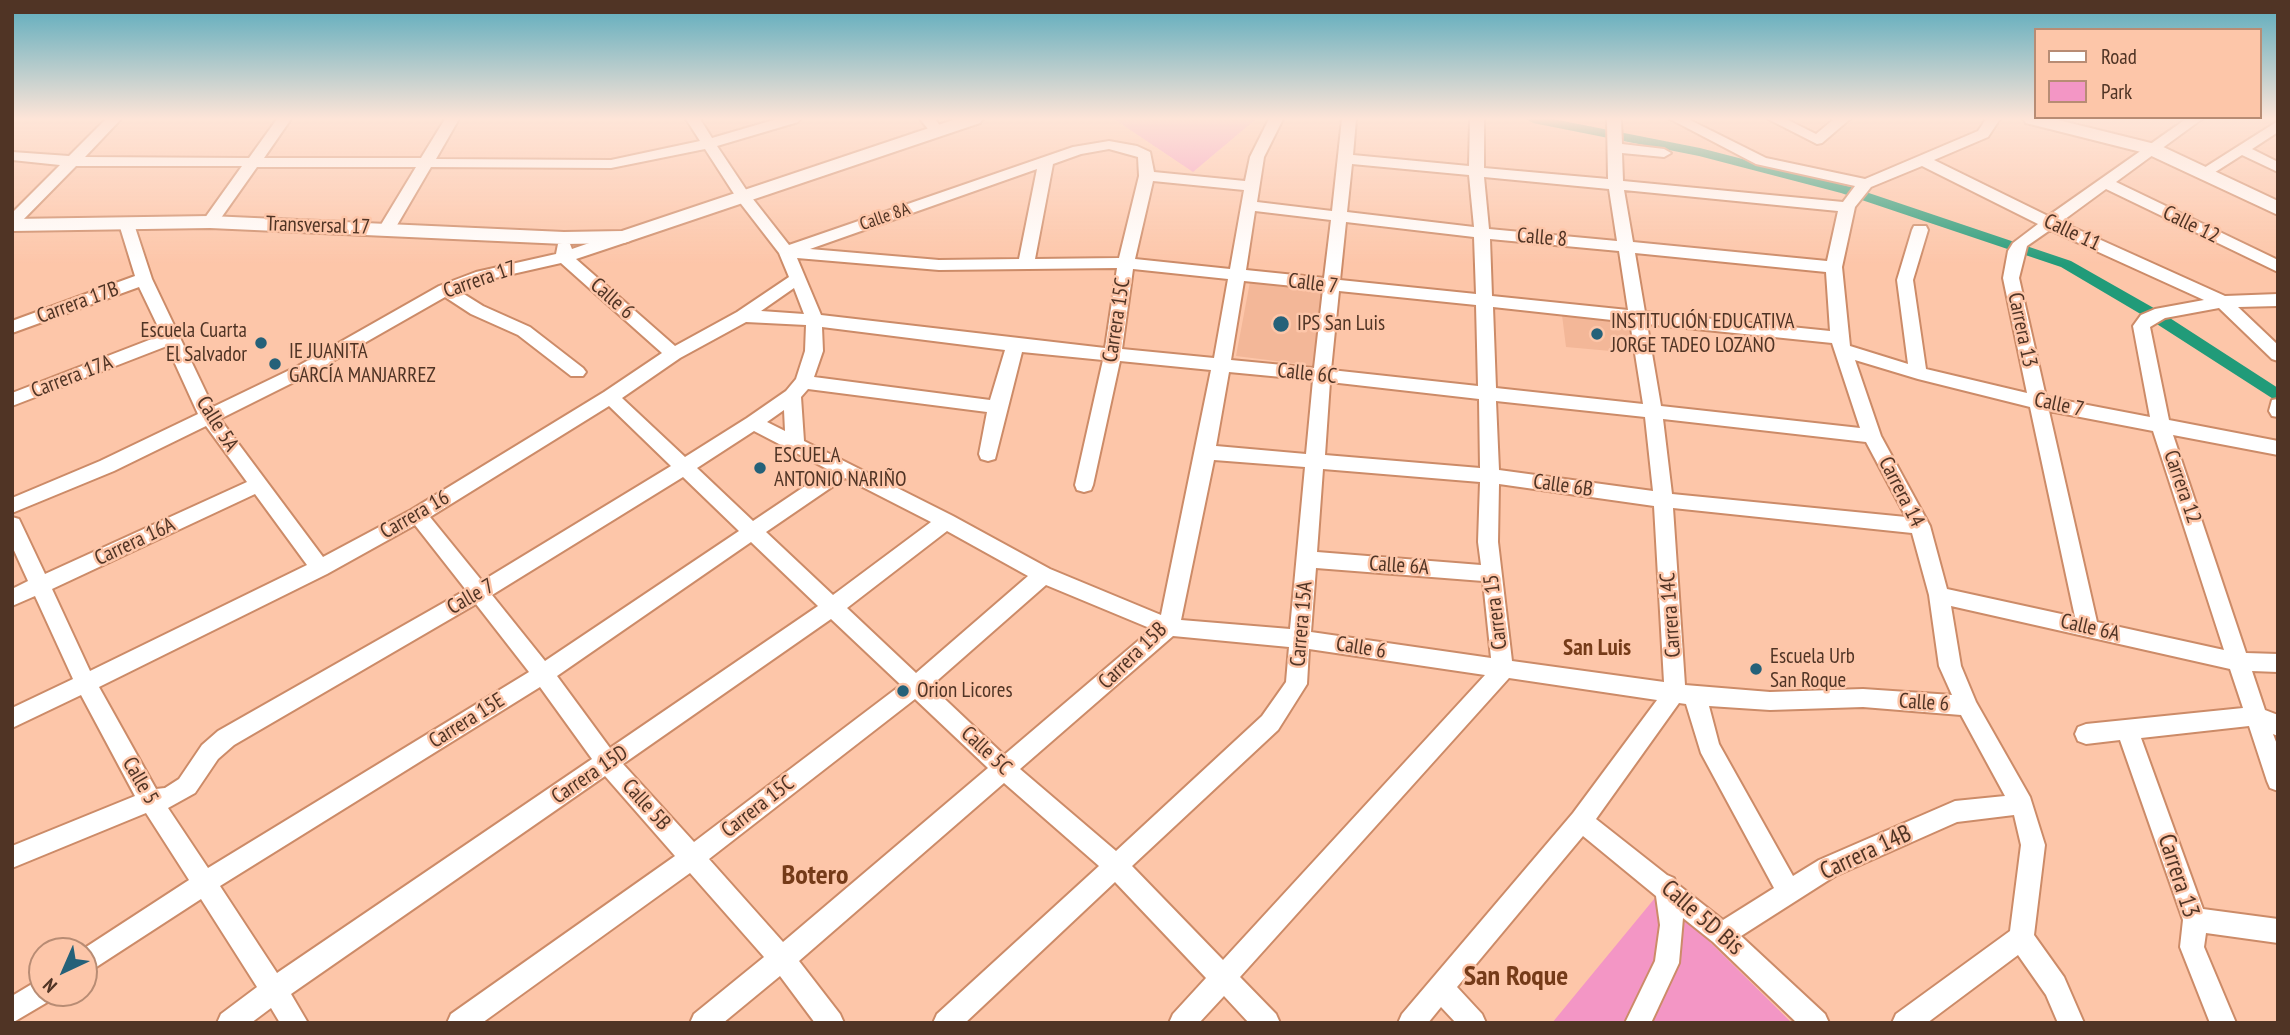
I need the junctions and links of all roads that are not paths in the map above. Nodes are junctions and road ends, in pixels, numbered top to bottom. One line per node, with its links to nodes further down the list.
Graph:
1 (65, 167): 32 (street)
2 (248, 167): 31 (street)
3 (424, 167): 35 (street)
4 (723, 167): 27 (street)
5 (821, 167): 27 (street)
6 (1028, 167): 40 (street, Calle 8A)
7 (1045, 167): 42 (street)
8 (1146, 167): 22 (street, Carrera 15C)
9 (1256, 167): 25 (street, Carrera 15B)
10 (1346, 167): 30 (street, Carrera 15A)
11 (1436, 167): 20 (street)
12 (1476, 167): 20 (street, Carrera 15)
13 (1615, 167): 24 (street, Carrera 14C)
14 (1779, 167): 26 (street)
15 (1908, 167): 26 (street)
16 (1937, 167): 33 (street, Calle 11)
17 (2127, 167): 23 (street, Carrera 13)
18 (2192, 167): 21 (street)
19 (2213, 167): 21 (street)
20 (1476, 171): 24 (street); 37 (street, Carrera 15)
21 (2204, 173): 29 (street)
22 (1147, 176): 25 (street); 41 (street, Carrera 15C)
23 (2105, 183): 33 (street, Carrera 13); 44 (street, Calle 12)
24 (1616, 185): 26 (street); 38 (street, Carrera 14C)
25 (1253, 186): 28 (street, Carrera 15B)
26 (1856, 195): 43 (street, Carrera 14)
27 (743, 197): 39 (street, Transversal 17); 40 (street)
28 (1250, 206): 30 (street, Calle 8); 45 (street, Carrera 15B)
29 (2278, 209)
30 (1340, 216): 37 (street, Calle 8); 48 (street, Carrera 15A)
31 (210, 222): 34 (street, Transversal 17); 35 (street, Transversal 17)
32 (12, 223): 34 (street, Transversal 17)
33 (2049, 223): 52 (street, Calle 11); 71 (street, Carrera 13)
34 (127, 224): 47 (street, Calle 5A)
35 (387, 228): 39 (street, Transversal 17)
36 (1920, 230): 65 (street)
37 (1482, 233): 38 (street, Calle 8); 51 (street, Carrera 15)
38 (1628, 246): 43 (street, Calle 8); 54 (street, Carrera 14C)
39 (564, 247): 49 (street, Carrera 17); 60 (street, Calle 6)
40 (786, 251): 42 (street, Calle 7); 46 (street)
41 (1126, 263): 42 (street, Calle 7); 45 (street, Calle 7); 61 (street, Carrera 15C)
42 (1026, 265)
43 (1834, 267): 58 (street, Carrera 14)
44 (2278, 267)
45 (1237, 273): 48 (street, Calle 7); 63 (street, Carrera 15B)
46 (798, 278): 53 (street, Carrera 16); 55 (street)
47 (144, 279): 56 (street, Carrera 17B); 57 (street, Calle 5A)
48 (1331, 286): 51 (street, Calle 7); 66 (street, Carrera 15A)
49 (445, 290): 64 (street); 74 (street, Carrera 17)
50 (2278, 300): 52 (street, Carrera 12)
51 (1484, 301): 54 (street, Calle 7); 68 (street, Carrera 15)
52 (2222, 302): 62 (street); 76 (street, Carrera 12)
53 (743, 316): 55 (street, Calle 6C); 60 (street, Carrera 16)
54 (1638, 318): 58 (street, Calle 7); 73 (street, Carrera 14C)
55 (814, 320): 59 (street, Calle 6C); 67 (street)
56 (12, 327)
57 (170, 338): 70 (street, Carrera 17A); 74 (street, Calle 5A)
58 (1841, 344): 65 (street, Calle 7); 77 (street, Carrera 14)
59 (1015, 345): 61 (street, Calle 6C); 72 (street)
60 (674, 354): 69 (street, Carrera 16)
61 (1113, 354): 63 (street, Calle 6C); 87 (street, Carrera 15C)
62 (2278, 355)
63 (1221, 365): 66 (street, Calle 6C); 80 (street, Carrera 15B)
64 (577, 372)
65 (1918, 373): 71 (street, Calle 7)
66 (1322, 375): 68 (street, Calle 6C); 82 (street, Carrera 15A)
67 (798, 388): 72 (street); 75 (street, Calle 7); 78 (street)
68 (1486, 393): 73 (street, Calle 6C); 85 (street, Carrera 15)
69 (610, 397): 83 (street, Calle 5C); 90 (street, Carrera 16)
70 (12, 400)
71 (2038, 402): 76 (street, Calle 7); 105 (street, Carrera 13)
72 (997, 407): 81 (street)
73 (1653, 412): 77 (street, Calle 6C); 88 (street, Carrera 14C)
74 (209, 417): 86 (street, Calle 5A); 89 (street, Carrera 17)
75 (753, 423): 78 (street, Calle 6); 83 (street, Calle 7)
76 (2161, 426): 79 (street, Calle 7); 107 (street, Carrera 12)
77 (1872, 436): 93 (street, Carrera 14)
78 (795, 442): 84 (street, Calle 6)
79 (2278, 448)
80 (1206, 452): 82 (street, Calle 6B); 104 (street, Carrera 15B)
81 (988, 454)
82 (1314, 462): 85 (street, Calle 6B); 95 (street, Carrera 15A)
83 (684, 467): 94 (street, Calle 5C); 100 (street, Calle 7)
84 (844, 468): 91 (street, Calle 6); 94 (street, Carrera 15E)
85 (1490, 476): 88 (street, Calle 6B); 97 (street, Carrera 15)
86 (258, 485): 96 (street, Calle 5A); 99 (street, Carrera 16A)
87 (1084, 485)
88 (1663, 500): 93 (street, Calle 6B); 113 (street, Carrera 14C)
89 (12, 506)
90 (418, 515): 96 (street, Carrera 16); 100 (street, Calle 5B)
91 (946, 521): 98 (street, Calle 6); 103 (street, Carrera 15D)
92 (12, 524): 99 (street, Calle 5)
93 (1920, 526): 101 (street, Carrera 14)
94 (754, 530): 103 (street, Calle 5C); 110 (street, Carrera 15E)
95 (1307, 559): 97 (street, Calle 6A); 106 (street, Carrera 15A)
96 (320, 568): 111 (street, Carrera 16)
97 (1492, 574): 109 (street, Carrera 15)
98 (1043, 575): 104 (street, Calle 6); 112 (street, Carrera 15C)
99 (39, 586): 102 (street, Carrera 16A); 111 (street, Calle 5)
100 (480, 592): 110 (street, Calle 5B); 123 (street, Calle 7)
101 (1939, 595): 105 (street, Calle 6A); 114 (street, Carrera 14)
102 (12, 598)
103 (833, 607): 112 (street, Calle 5C); 120 (street, Carrera 15D)
104 (1170, 627): 106 (street, Calle 6); 121 (street, Carrera 15B)
105 (2088, 628): 107 (street, Calle 6A)
106 (1301, 639): 109 (street, Calle 6); 128 (street, Carrera 15A)
107 (2241, 662): 108 (street, Calle 6A); 115 (street, Carrera 12)
108 (2278, 663)
109 (1503, 670): 113 (street, Calle 6); 138 (street, Carrera 15)
110 (543, 674): 120 (street, Calle 5B); 129 (street, Carrera 15E)
111 (85, 682): 116 (street, Carrera 16); 123 (street, Calle 5)
112 (917, 685): 121 (street, Calle 5C); 126 (street, Carrera 15C)
113 (1685, 694): 114 (street, Calle 6); 125 (street); 131 (street, Carrera 14C)
114 (1967, 706): 124 (street, Carrera 14)
115 (2257, 716): 117 (street); 118 (street); 122 (street, Carrera 12)
116 (12, 719)
117 (2278, 726)
118 (2127, 730): 119 (street); 132 (street, Carrera 13)
119 (2086, 734)
120 (608, 763): 126 (street, Calle 5B); 140 (street, Carrera 15D)
121 (1005, 770): 128 (street, Calle 5C); 137 (street, Carrera 15B)
122 (2278, 781)
123 (150, 801): 127 (street, Calle 7); 129 (street, Calle 5)
124 (2022, 804): 131 (street, Carrera 14B); 135 (street, Carrera 14)
125 (1581, 821): 130 (street, Calle 5D Bis); 139 (street)
126 (693, 857): 137 (street, Calle 5B); 145 (street, Carrera 15C)
127 (12, 858)
128 (1115, 865): 138 (street, Calle 5C); 148 (street, Carrera 15A)
129 (204, 883): 136 (street, Carrera 15E); 140 (street, Calle 5)
130 (1666, 886): 134 (street, Calle 5D Bis); 153 (street)
131 (1788, 892): 134 (street, Carrera 14B)
132 (2195, 920): 133 (street); 157 (street, Carrera 13)
133 (2278, 931)
134 (1722, 934): 154 (street, Calle 5D Bis)
135 (2021, 938): 155 (street); 156 (street)
136 (98, 954)
137 (782, 959): 146 (street, Carrera 15B); 147 (street, Calle 5B)
138 (1223, 979): 149 (street, Carrera 15); 150 (street, Calle 5C)
139 (1441, 988): 151 (street); 152 (street)
140 (274, 990): 143 (street, Carrera 15D); 144 (street, Calle 5)
141 (28, 1000): 142 (street)
142 (12, 1011)
143 (230, 1023)
144 (295, 1023)
145 (460, 1023)
146 (703, 1023)
147 (831, 1023)
148 (946, 1023)
149 (1182, 1023)
150 (1267, 1023)
151 (1411, 1023)
152 (1473, 1023)
153 (1638, 1023)
154 (1816, 1023)
155 (1905, 1023)
156 (2071, 1023)
157 (2223, 1023)

